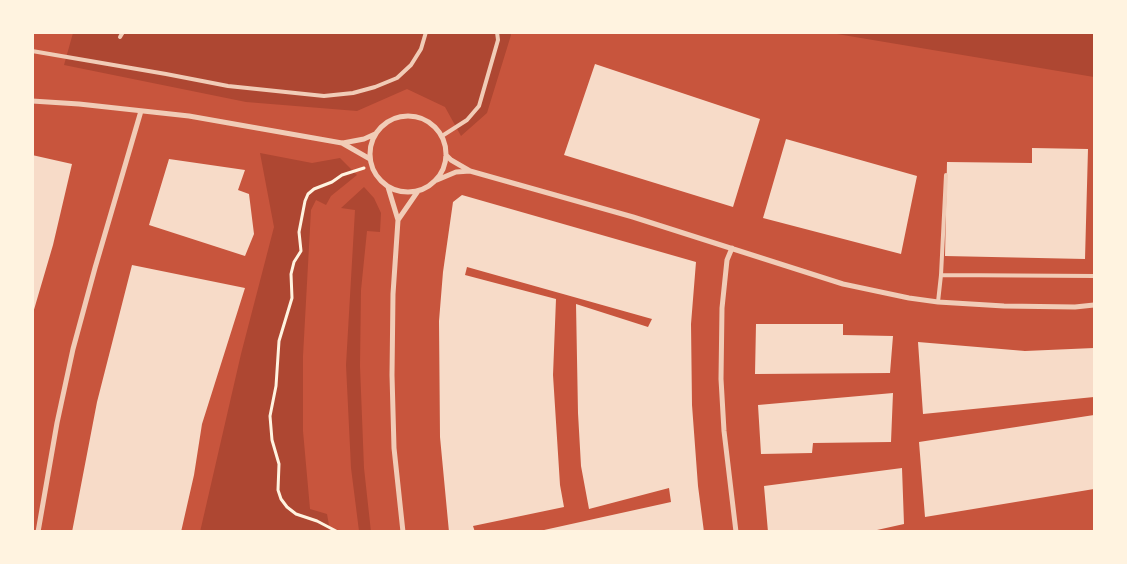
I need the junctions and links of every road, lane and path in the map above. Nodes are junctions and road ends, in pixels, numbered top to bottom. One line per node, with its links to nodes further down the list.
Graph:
1 (123, 32): 4 (lane)
2 (426, 32): 5 (lane)
3 (497, 32): 9 (lane)
4 (120, 37)
5 (32, 51)
6 (32, 100): 7 (street)
7 (141, 111): 10 (street); 26 (street)
8 (375, 134): 9 (street); 10 (street); 12 (street)
9 (442, 136): 11 (street)
10 (342, 143): 12 (street)
11 (446, 155): 14 (street); 16 (street)
12 (370, 159): 13 (street)
13 (372, 165): 17 (street); 25 (path)
14 (470, 170): 16 (street); 20 (street)
15 (946, 175): 21 (lane)
16 (434, 181): 18 (street)
17 (388, 187): 18 (street); 19 (street)
18 (418, 191): 19 (street)
19 (398, 220): 27 (street)
20 (732, 248): 23 (street); 28 (street)
21 (941, 275): 22 (lane); 23 (lane)
22 (1094, 276)
23 (938, 302): 24 (street)
24 (1094, 305)
25 (336, 531)
26 (38, 532)
27 (403, 532)
28 (736, 532)

